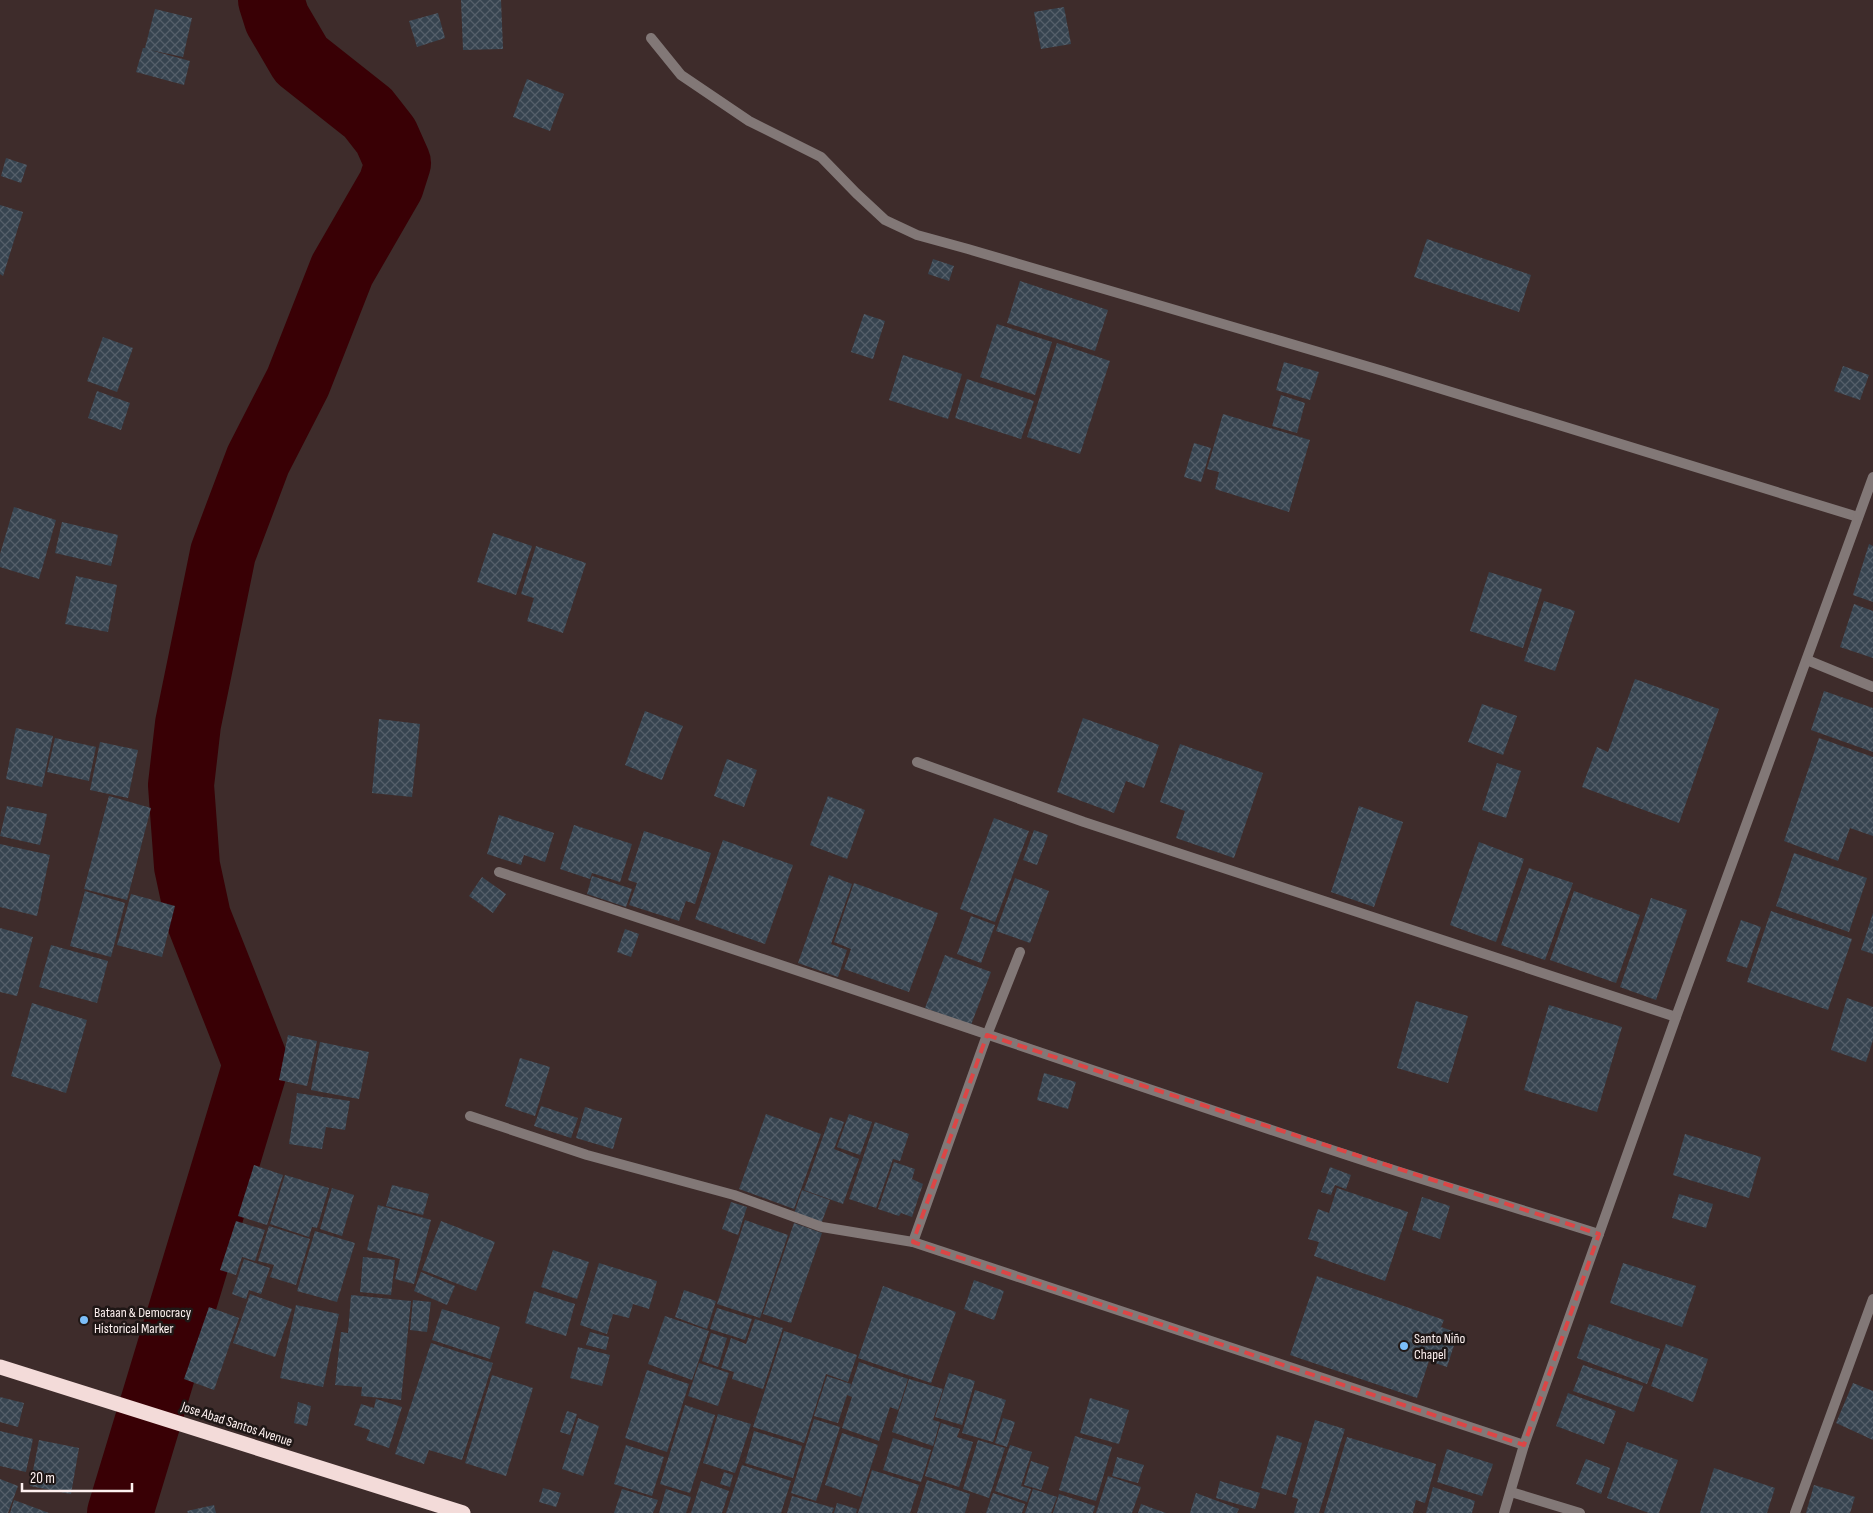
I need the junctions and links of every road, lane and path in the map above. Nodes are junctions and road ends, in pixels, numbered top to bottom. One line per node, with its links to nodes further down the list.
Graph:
1 (651, 38): 3 (street)
2 (1873, 477): 3 (street)
3 (1858, 517): 4 (street)
4 (1807, 660): 5 (street); 9 (street)
5 (1873, 686)
6 (916, 762): 9 (street)
7 (499, 872): 10 (street)
8 (1020, 952): 10 (street)
9 (1676, 1017): 12 (street)
10 (987, 1036): 12 (street); 13 (street)
11 (470, 1116): 13 (street)
12 (1599, 1234): 16 (street)
13 (913, 1242): 16 (street)
14 (1873, 1299): 21 (street)
15 (0, 1368): 18 (highway, Jose Abad Santos Avenue)
16 (1524, 1445): 17 (street)
17 (1511, 1492): 19 (street); 20 (street)
18 (463, 1513)
19 (1504, 1513)
20 (1580, 1513)
21 (1795, 1513)

